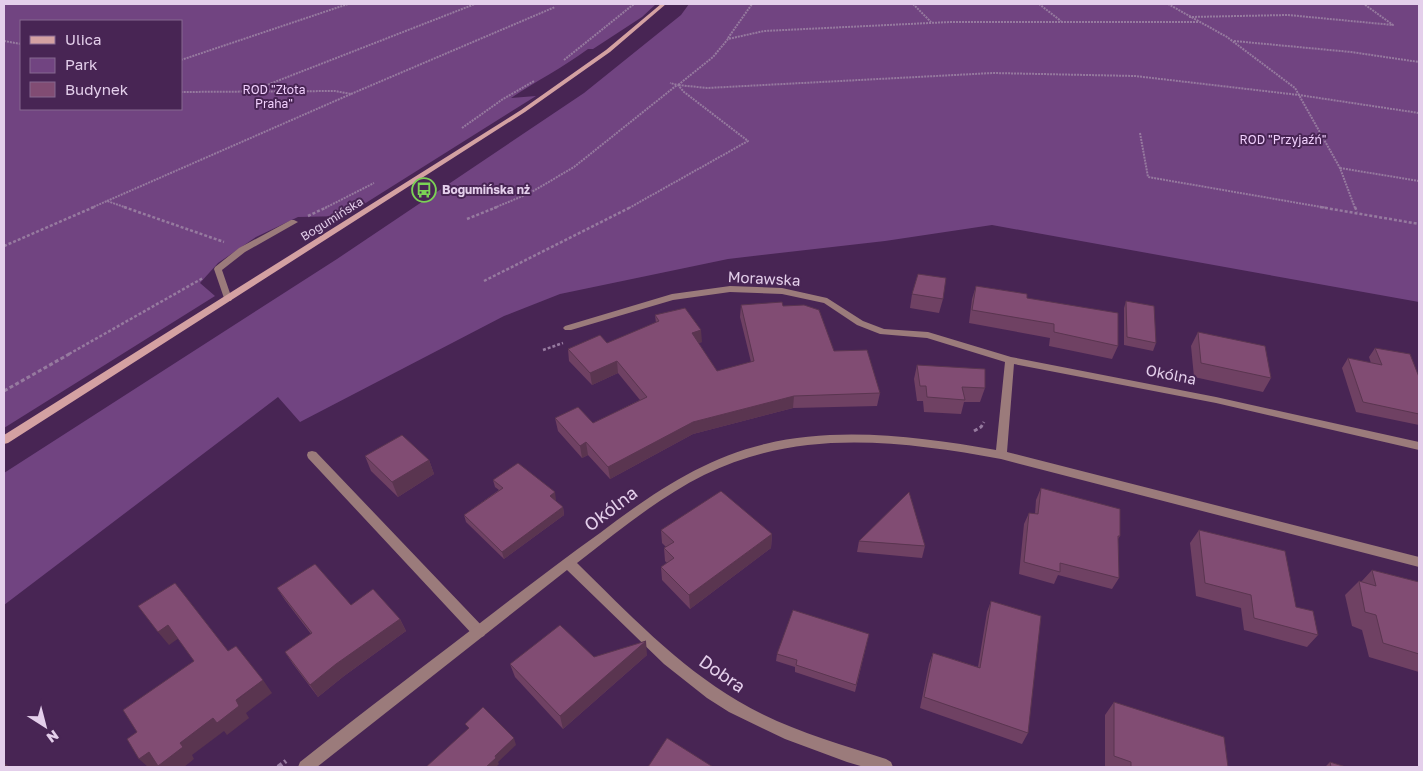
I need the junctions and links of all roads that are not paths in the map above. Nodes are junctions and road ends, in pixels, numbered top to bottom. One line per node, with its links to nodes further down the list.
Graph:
1 (664, 4): 3 (street, Bogumińska)
2 (294, 222): 3 (street)
3 (228, 299): 6 (street, Bogumińska)
4 (568, 328): 5 (street, Morawska)
5 (1010, 360): 7 (street, Okólna); 9 (street)
6 (4, 440)
7 (1419, 446)
8 (312, 455): 12 (street)
9 (1001, 455): 10 (street, Okólna); 11 (street, Okólna)
10 (1419, 562)
11 (568, 563): 12 (street, Okólna); 14 (street, Dobra)
12 (479, 632): 13 (street, Okólna)
13 (304, 767)
14 (886, 767)

